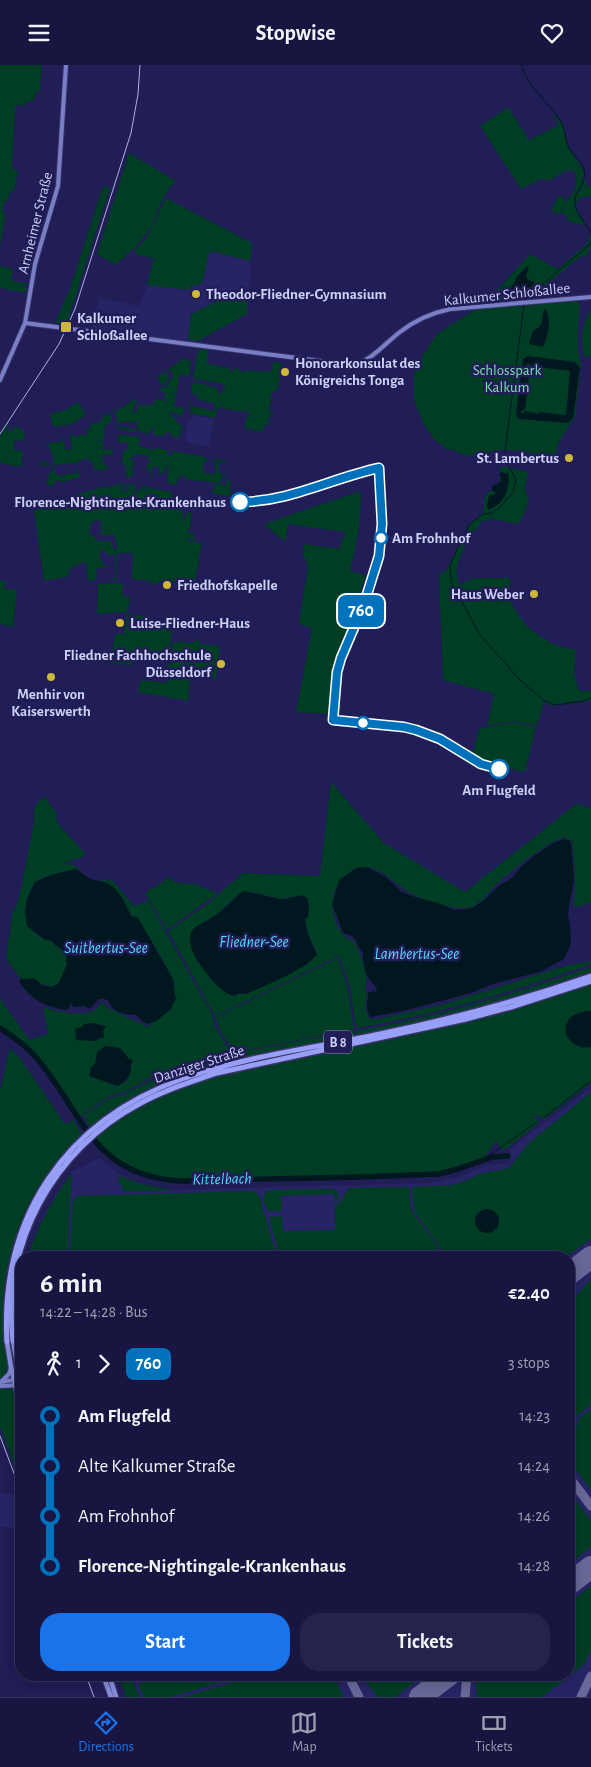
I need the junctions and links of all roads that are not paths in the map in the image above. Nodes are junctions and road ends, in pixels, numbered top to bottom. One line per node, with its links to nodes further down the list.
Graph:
1 (66, 65): 3 (main road, Arnheimer Straße)
2 (591, 297): 3 (main road, Kalkumer Schloßallee)
3 (25, 323): 4 (main road, Arnheimer Straße)
4 (0, 380)
5 (591, 976): 7 (highway, Danziger Straße / B 8)
6 (591, 981): 7 (highway, Danziger Straße / B 8)
7 (95, 1130): 8 (highway, Danziger Straße / B 8)
8 (10, 1341): 9 (main road, Danziger Straße / B 8); 10 (main road, Danziger Straße / B 8)
9 (15, 1360)
10 (11, 1367): 11 (main road); 12 (main road, Danziger Straße / B 8)
11 (0, 1382): 12 (main road, Danziger Straße)
12 (14, 1383): 13 (main road, Danziger Straße); 14 (main road, Danziger Straße / B 8)
13 (0, 1386)
14 (15, 1387)
15 (105, 1681): 17 (main road)
16 (111, 1681): 18 (main road)
17 (111, 1697)
18 (116, 1697)

